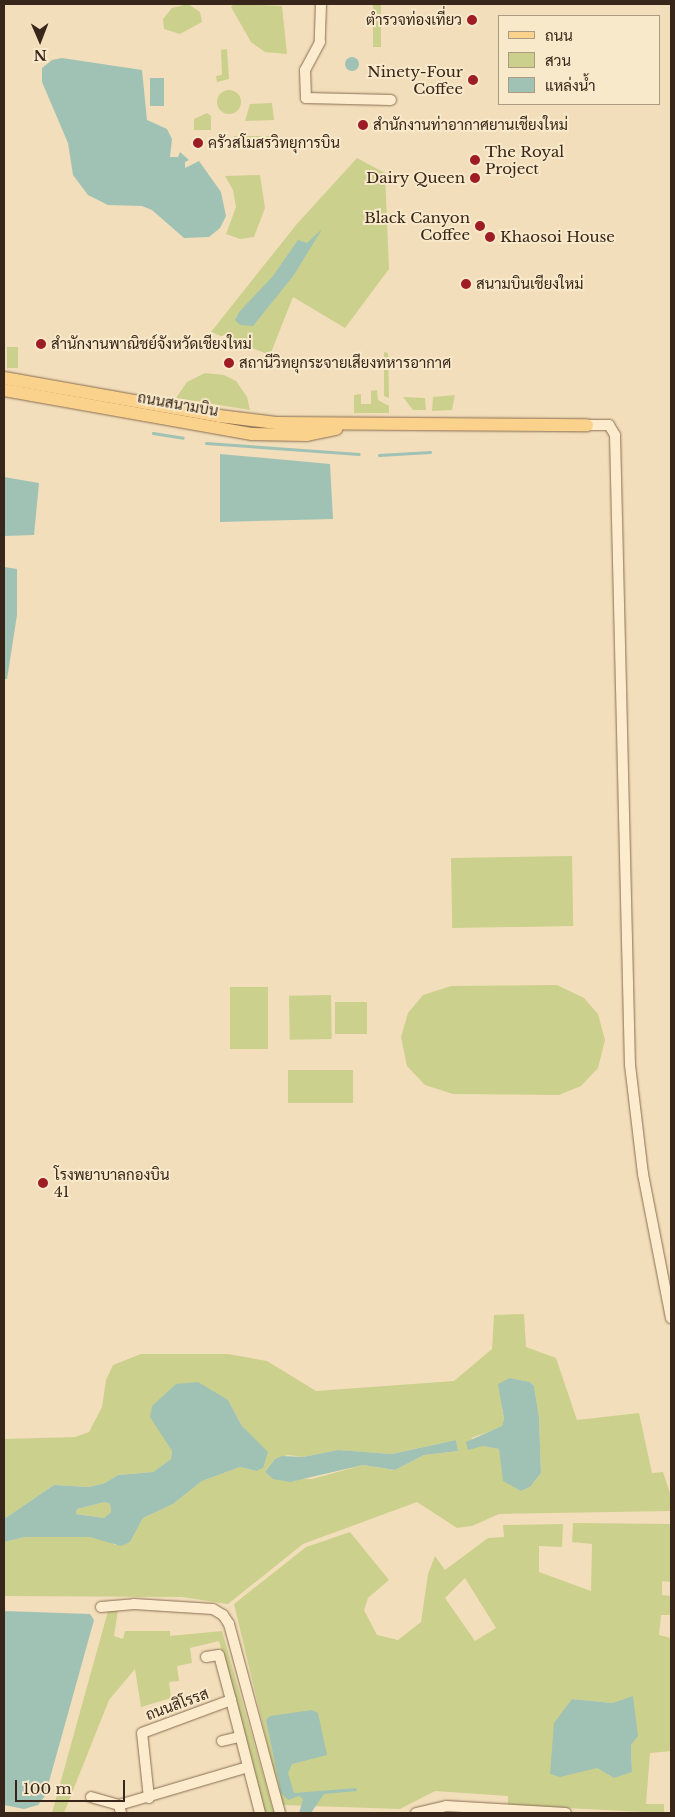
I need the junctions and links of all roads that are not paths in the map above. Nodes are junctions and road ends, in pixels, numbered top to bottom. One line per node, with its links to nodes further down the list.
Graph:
1 (321, 4): 2 (street)
2 (391, 100)
3 (4, 378): 6 (main road, ถนนสนามบิน)
4 (4, 390): 6 (main road, ถนนสนามบิน)
5 (587, 425): 6 (main road, ถนนสนามบิน); 7 (street)
6 (346, 426)
7 (671, 1318)
8 (101, 1607): 18 (street)
9 (206, 1657): 10 (street)
10 (231, 1700): 11 (street, ถนนสิโรรส); 15 (street, ถนนสิโรรส)
11 (240, 1737): 12 (street); 13 (street, ถนนสิโรรส)
12 (222, 1740)
13 (248, 1767): 15 (street); 17 (street, ถนนสิโรรส)
14 (91, 1797): 16 (street)
15 (149, 1798): 16 (street)
16 (120, 1809)
17 (260, 1813)
18 (280, 1813)
19 (416, 1813): 20 (street)
20 (566, 1813)

